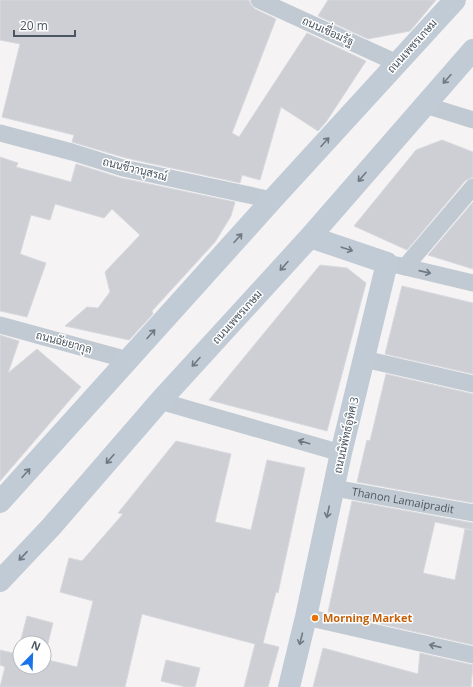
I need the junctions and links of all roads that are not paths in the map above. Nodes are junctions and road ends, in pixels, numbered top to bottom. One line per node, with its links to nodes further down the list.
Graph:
1 (259, 0): 4 (street, ถนนเชื่อมรัฐ)
2 (455, 0): 4 (main road, ถนนเพชรเกษม)
3 (473, 50): 5 (main road, ถนนเพชรเกษม, one-way to 5)
4 (397, 63): 9 (main road, ถนนเพชรเกษม, one-way to 4)
5 (424, 105): 6 (street); 10 (main road, ถนนเพชรเกษม, one-way to 10)
6 (473, 120)
7 (0, 133): 9 (street, ถนนชีวานุสรณ์)
8 (473, 187): 11 (street)
9 (272, 200): 15 (main road, ถนนเพชรเกษม, one-way to 9)
10 (310, 237): 11 (main road, one-way to 11); 17 (main road, ถนนเพชรเกษม, one-way to 17)
11 (396, 265): 12 (street, one-way to 12); 14 (main road, ถนนนิพัทธ์อุทิศ 3)
12 (473, 283)
13 (0, 324): 15 (street, ถนนฉัยยากุล)
14 (364, 359): 16 (street); 18 (main road, ถนนนิพัทธ์อุทิศ 3)
15 (128, 360): 20 (main road, ถนนเพชรเกษม, one-way to 15)
16 (473, 384)
17 (160, 401): 18 (street, one-way to 17); 22 (main road, ถนนเพชรเกษม, one-way to 22)
18 (341, 453): 19 (main road, ถนนนิพัทธ์อุทิศ 3)
19 (334, 488): 21 (street, Thanon Lamaipradit); 23 (main road, ถนนนิพัทธ์อุทิศ 3, one-way to 23)
20 (0, 502)
21 (473, 513)
22 (0, 581)
23 (306, 617): 24 (street, one-way to 23); 25 (main road, ถนนนิพัทธ์อุทิศ 3, one-way to 25)
24 (473, 655)
25 (289, 687)

